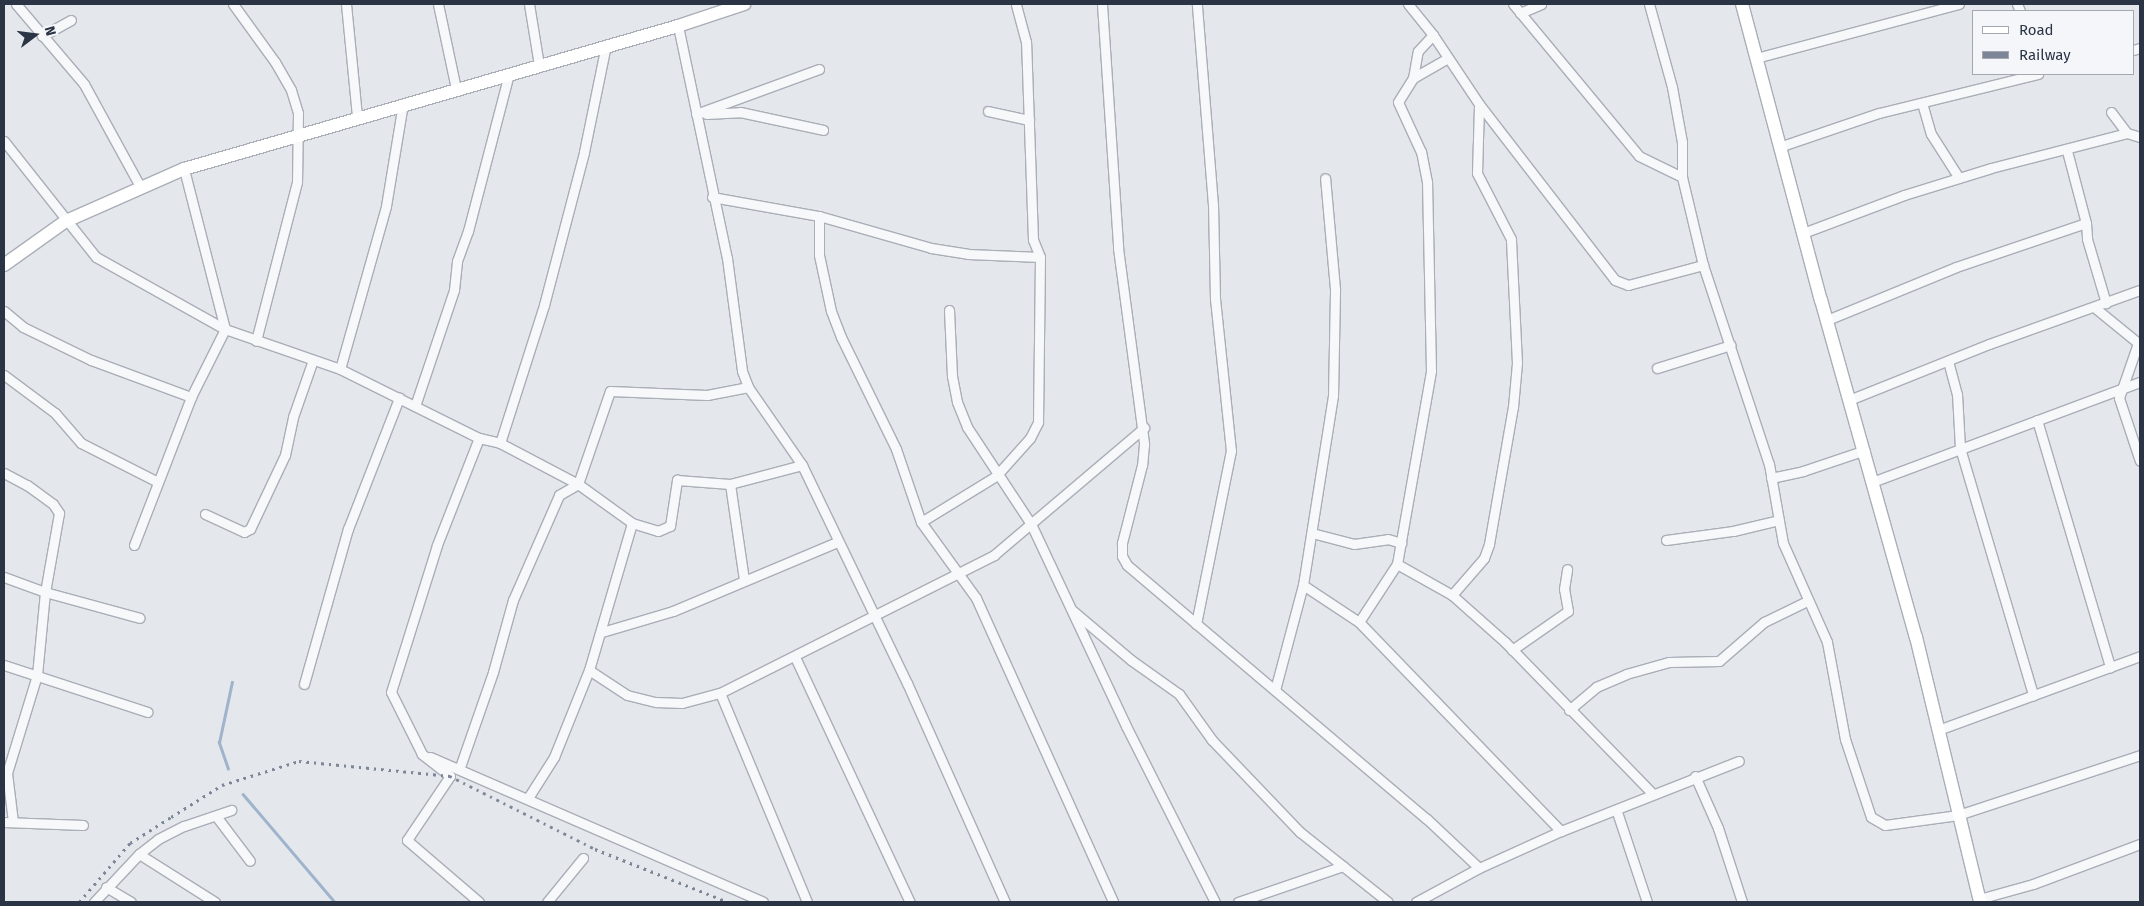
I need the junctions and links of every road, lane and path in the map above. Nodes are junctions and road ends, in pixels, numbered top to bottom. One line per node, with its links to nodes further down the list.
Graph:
1 (16, 4): 21 (street)
2 (233, 4): 41 (street)
3 (346, 4): 37 (street)
4 (438, 4): 30 (street)
5 (529, 4): 25 (street)
6 (744, 4): 16 (street)
7 (1016, 4): 38 (street)
8 (1102, 4): 81 (street)
9 (1197, 4): 118 (street)
10 (1408, 4): 20 (street)
11 (1513, 4): 17 (street)
12 (1541, 4): 17 (street)
13 (1649, 4): 47 (street)
14 (1742, 4): 24 (street)
15 (1959, 4): 24 (street)
16 (721, 7): 19 (street)
17 (1520, 13): 47 (street)
18 (71, 20): 21 (street)
19 (678, 26): 22 (street); 36 (street)
20 (1433, 35): 23 (street); 29 (street)
21 (42, 36): 50 (street)
22 (606, 45): 25 (street); 83 (street)
23 (1448, 58): 29 (street); 33 (street)
24 (1756, 58): 44 (street)
25 (539, 65): 27 (street)
26 (819, 69): 36 (street)
27 (509, 74): 30 (street); 79 (street)
28 (2034, 75): 32 (street)
29 (1413, 78): 103 (street)
30 (456, 89): 31 (street)
31 (403, 103): 37 (street); 71 (street)
32 (1922, 103): 44 (street); 49 (street)
33 (1479, 104): 58 (street); 112 (street)
34 (988, 111): 38 (street)
35 (2111, 112): 40 (street)
36 (696, 114): 39 (street); 51 (street)
37 (357, 117): 41 (street)
38 (1029, 120): 56 (street)
39 (823, 130)
40 (2127, 133): 42 (street); 45 (street)
41 (300, 134): 46 (street); 66 (street)
42 (2140, 137)
43 (4, 141): 53 (street)
44 (1779, 147): 55 (street)
45 (2067, 151): 49 (street); 54 (street)
46 (184, 169): 50 (street); 65 (street)
47 (1682, 177): 58 (street)
48 (1326, 178): 100 (street)
49 (1959, 178): 55 (street)
50 (141, 188): 53 (street)
51 (712, 197): 52 (street); 74 (street)
52 (819, 216): 56 (street); 97 (street)
53 (66, 221): 57 (street); 65 (street)
54 (2086, 224): 60 (street); 64 (street)
55 (1803, 233): 64 (street)
56 (1040, 257): 89 (street)
57 (4, 265)
58 (1702, 265): 67 (street)
59 (2140, 290): 60 (street)
60 (2106, 303): 61 (street)
61 (2094, 307): 69 (street); 75 (street)
62 (949, 310): 89 (street)
63 (4, 311): 76 (street)
64 (1827, 320): 78 (street)
65 (225, 329): 66 (street); 76 (street)
66 (256, 341): 68 (street)
67 (1731, 344): 70 (street); 90 (street)
68 (313, 360): 71 (street); 95 (street)
69 (1948, 361): 78 (street); 84 (street)
70 (1657, 368)
71 (340, 369): 77 (street)
72 (4, 375): 91 (street)
73 (2140, 382): 75 (street)
74 (748, 387): 87 (street); 93 (street)
75 (2121, 394): 80 (street); 86 (street)
76 (191, 397): 91 (street)
77 (399, 398): 79 (street); 127 (street)
78 (1849, 400): 85 (street)
79 (415, 406): 82 (street)
80 (2037, 420): 84 (street); 124 (street)
81 (1144, 428): 99 (street); 118 (street)
82 (479, 438): 83 (street); 134 (street)
83 (500, 443): 93 (street)
84 (1960, 448): 92 (street); 130 (street)
85 (1865, 450): 90 (street); 92 (street)
86 (2140, 461)
87 (802, 466): 94 (street); 102 (street)
88 (4, 473): 111 (street)
89 (996, 476): 97 (street); 99 (street)
90 (1771, 478): 96 (street)
91 (156, 481): 104 (street)
92 (1875, 481): 133 (street)
93 (578, 484): 98 (street); 137 (street)
94 (730, 484): 98 (street); 109 (street)
95 (205, 514)
96 (1779, 520): 101 (street); 113 (street)
97 (921, 522): 107 (street)
98 (632, 523): 119 (street)
99 (1031, 524): 107 (street); 114 (street)
100 (1312, 533): 103 (street); 110 (street)
101 (1666, 540)
102 (837, 542): 109 (street); 115 (street)
103 (1400, 543): 105 (street)
104 (134, 545)
105 (1397, 564): 112 (street); 117 (street)
106 (1567, 569): 120 (street)
107 (956, 573): 115 (street); 166 (street)
108 (4, 577): 111 (street)
109 (744, 580): 119 (street)
110 (1303, 584): 117 (street); 128 (street)
111 (45, 592): 116 (street); 126 (street)
112 (1452, 596): 120 (street)
113 (1807, 601): 131 (street); 144 (street)
114 (1073, 611): 153 (street); 167 (street)
115 (872, 616): 121 (street); 165 (street)
116 (140, 618)
117 (1359, 622): 148 (street)
118 (1196, 624): 128 (street)
119 (602, 632): 125 (street)
120 (1512, 650): 131 (street)
121 (795, 656): 129 (street); 164 (street)
122 (2140, 656): 124 (street)
123 (4, 666): 126 (street)
124 (2110, 667): 130 (street)
125 (589, 670): 129 (street); 141 (street)
126 (37, 675): 132 (street); 138 (street)
127 (304, 684)
128 (1276, 690): 154 (street)
129 (720, 693): 163 (street)
130 (2033, 695): 133 (street)
131 (1569, 710): 140 (street)
132 (148, 712)
133 (1938, 730): 144 (street)
134 (422, 754): 137 (street); 160 (street)
135 (2140, 755): 144 (street)
136 (1739, 760): 139 (street)
137 (460, 767): 141 (street)
138 (5, 773): 146 (street)
139 (1695, 776): 140 (street); 172 (street)
140 (1653, 794): 143 (street)
141 (528, 798): 162 (street)
142 (231, 810): 145 (street)
143 (1617, 812): 148 (street); 171 (street)
144 (1958, 815): 156 (street)
145 (216, 816): 150 (street); 152 (street)
146 (8, 822): 147 (street)
147 (83, 825)
148 (1561, 831): 154 (street)
149 (2140, 844): 156 (street)
150 (139, 854): 155 (street); 159 (street)
151 (583, 858): 161 (street)
152 (250, 861)
153 (1343, 866): 168 (street); 169 (street)
154 (1479, 868): 170 (street)
155 (106, 887): 157 (street); 158 (street)
156 (1979, 901)
157 (94, 902)
158 (131, 902)
159 (215, 902)
160 (479, 902)
161 (547, 902)
162 (764, 902)
163 (807, 902)
164 (910, 902)
165 (1005, 902)
166 (1113, 902)
167 (1215, 902)
168 (1238, 902)
169 (1388, 902)
170 (1416, 902)
171 (1647, 902)
172 (1742, 902)

